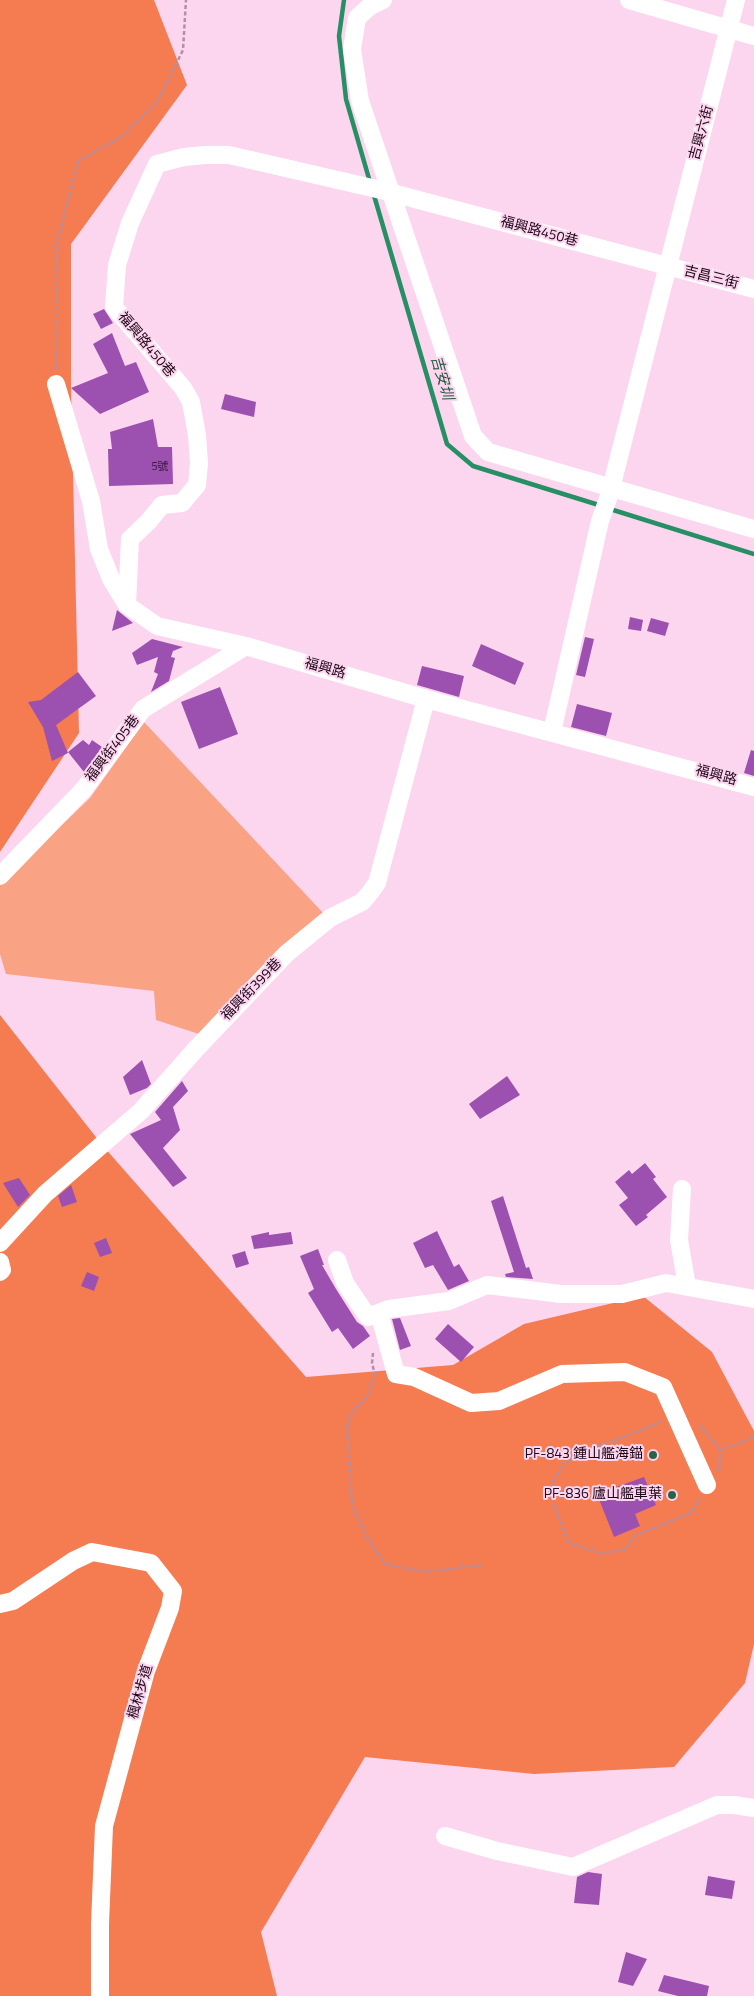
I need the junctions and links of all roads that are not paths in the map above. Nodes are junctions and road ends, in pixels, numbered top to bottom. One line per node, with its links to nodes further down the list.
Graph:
1 (383, 0): 6 (street)
2 (629, 0): 4 (street)
3 (736, 0): 4 (street, 吉興六街)
4 (729, 29): 5 (street); 7 (street, 吉興六街)
5 (754, 36)
6 (387, 191): 7 (street, 福興路450巷); 10 (street); 12 (street, 福興路450巷)
7 (667, 266): 8 (street, 吉昌三街); 10 (street, 吉興六街)
8 (754, 289)
9 (56, 384): 12 (street, 福興路)
10 (610, 492): 11 (street); 15 (street, 吉興六街)
11 (754, 529)
12 (127, 605): 13 (street, 福興路)
13 (246, 646): 14 (street, 福興路); 17 (street, 福興街405巷)
14 (426, 699): 15 (street, 福興路); 19 (street, 福興街399巷)
15 (552, 732): 16 (street, 福興路)
16 (754, 787)
17 (0, 876)
18 (682, 1189): 23 (street)
19 (0, 1243)
20 (337, 1260): 25 (street)
21 (0, 1262): 22 (street)
22 (0, 1272)
23 (687, 1286): 24 (street); 25 (street)
24 (754, 1299)
25 (379, 1313): 26 (street)
26 (713, 1480)
27 (0, 1604): 30 (street, 楓林步道)
28 (754, 1808): 29 (street)
29 (445, 1836)
30 (100, 1996)

